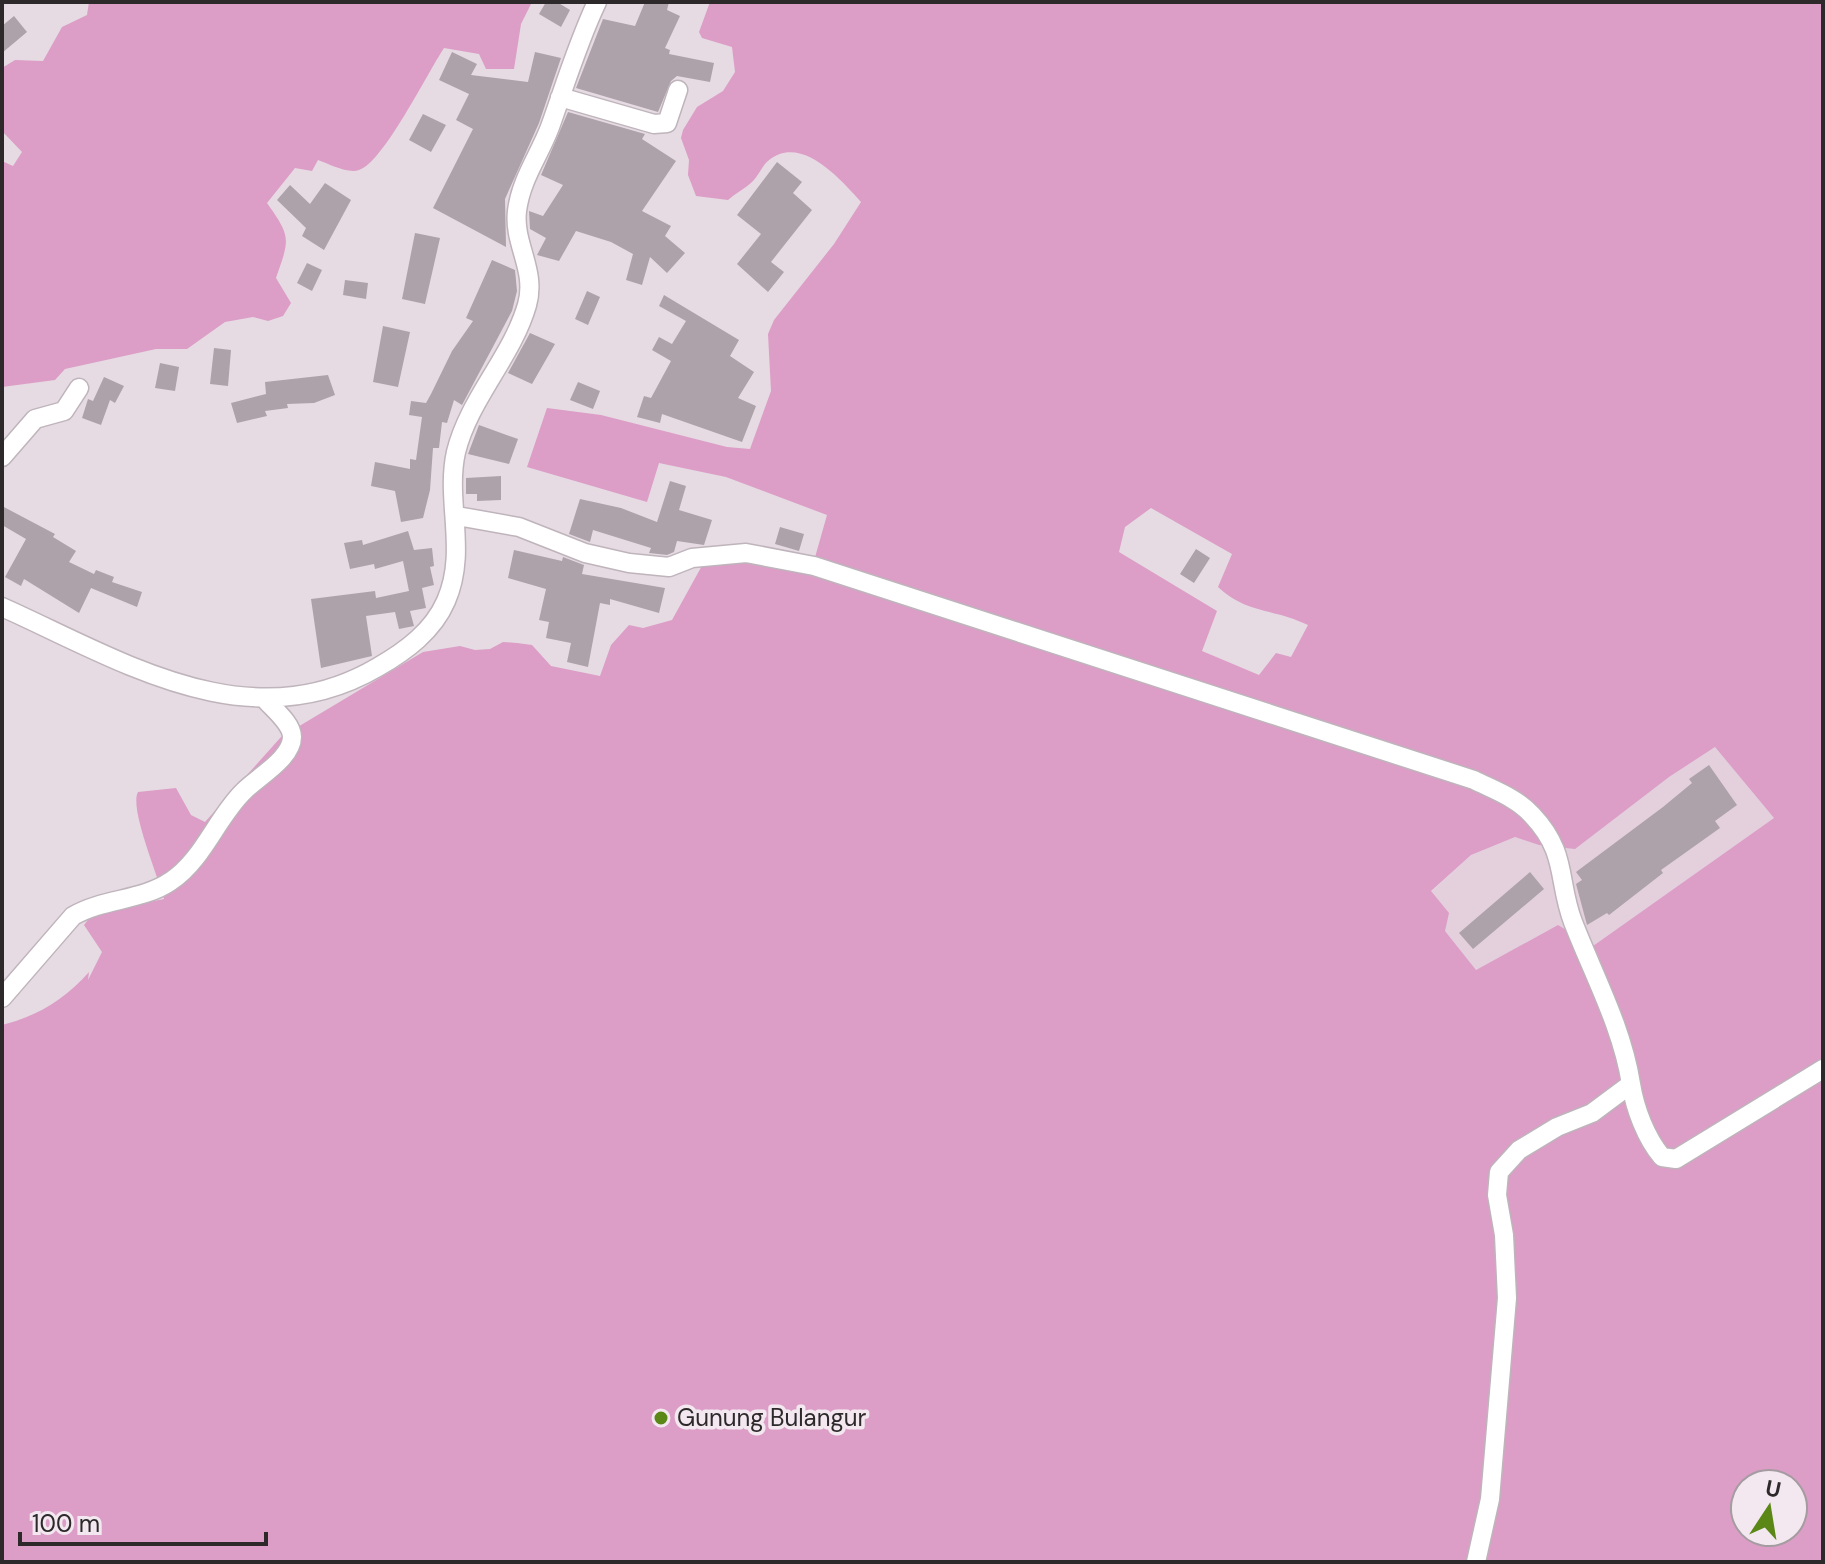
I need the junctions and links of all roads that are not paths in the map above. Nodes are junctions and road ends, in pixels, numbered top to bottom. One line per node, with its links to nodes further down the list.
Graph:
1 (597, 2): 3 (street)
2 (678, 90): 3 (street)
3 (560, 97): 6 (street)
4 (79, 388): 5 (street)
5 (2, 457)
6 (457, 516): 8 (street); 11 (street)
7 (2, 607): 8 (street)
8 (264, 698): 9 (street)
9 (2, 998)
10 (1823, 1069): 11 (street)
11 (1631, 1084): 12 (street)
12 (1476, 1562)

